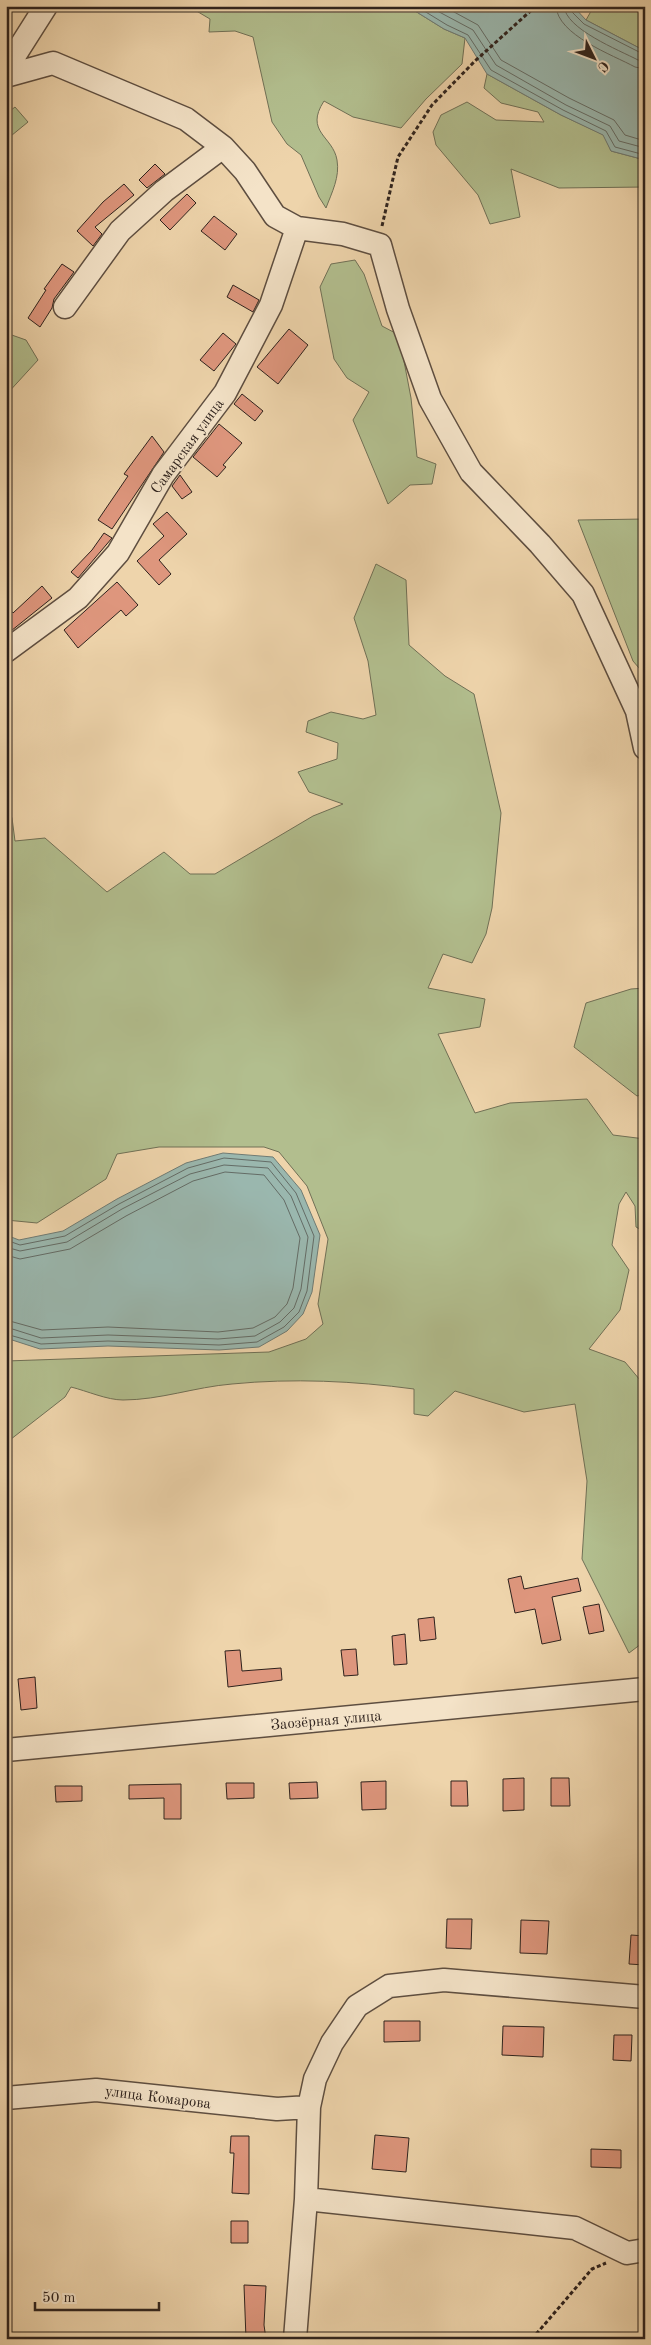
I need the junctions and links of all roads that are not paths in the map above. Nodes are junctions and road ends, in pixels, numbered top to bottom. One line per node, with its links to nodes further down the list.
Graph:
1 (46, 6): 2 (street)
2 (6, 69)
3 (6, 76): 4 (street)
4 (223, 147): 5 (street); 6 (street)
5 (297, 228): 7 (street, Самарская улица); 8 (street)
6 (66, 307)
7 (6, 651)
8 (641, 721): 9 (street)
9 (645, 748)
10 (645, 1690): 11 (street, Заозёрная улица)
11 (6, 1750)
12 (645, 1997): 14 (street)
13 (6, 2098): 14 (street, улица Комарова)
14 (310, 2107): 15 (street)
15 (306, 2200): 16 (street); 17 (street)
16 (636, 2252)
17 (295, 2339)

